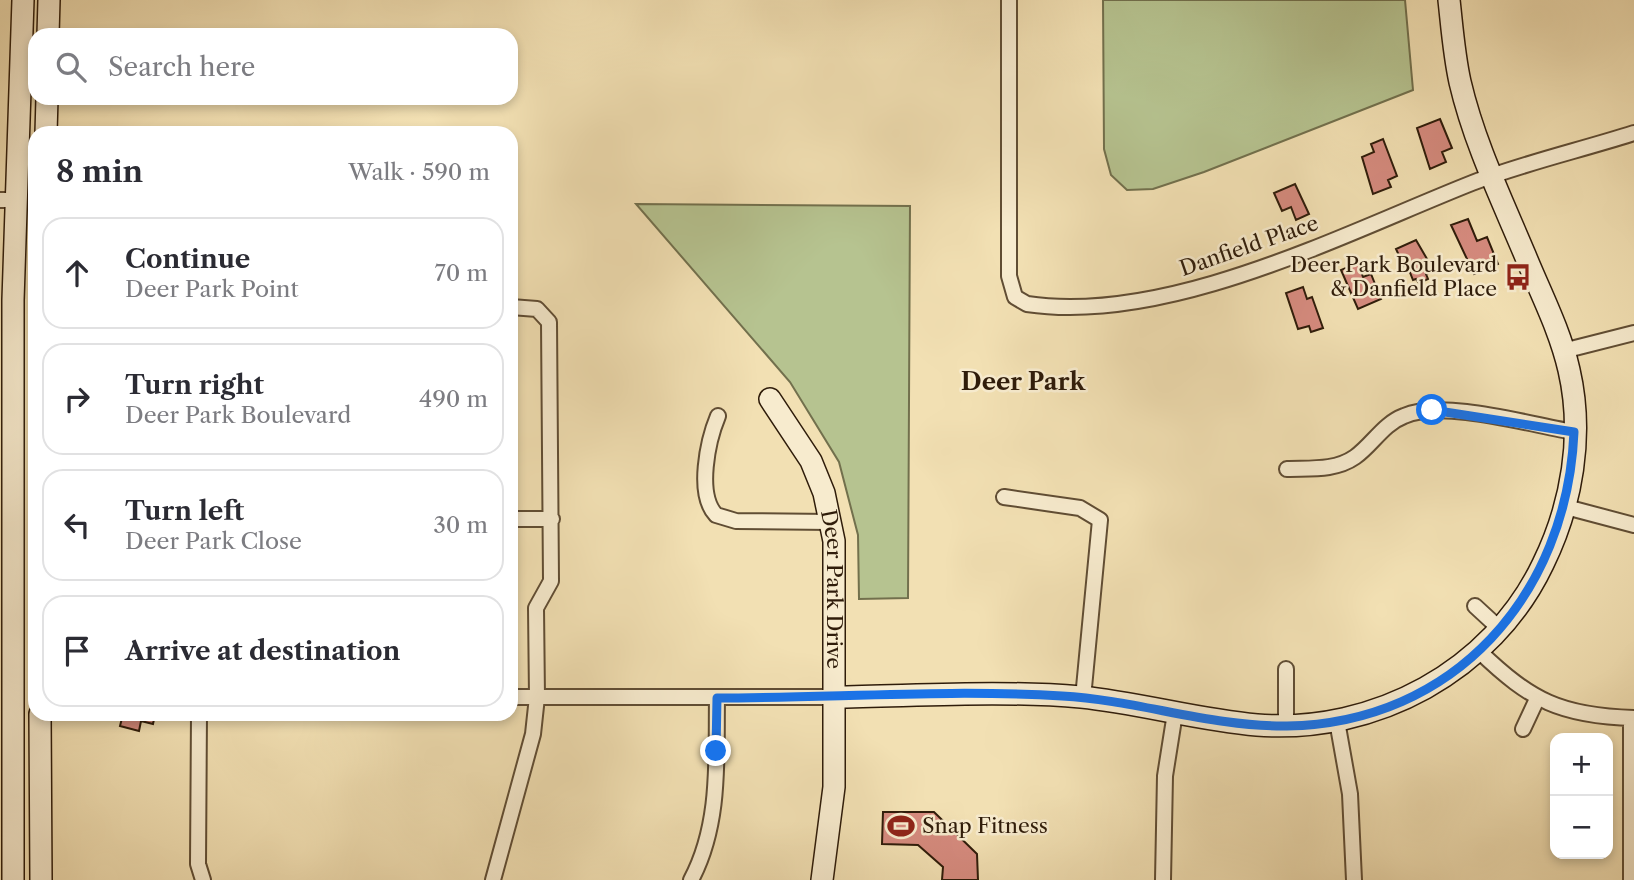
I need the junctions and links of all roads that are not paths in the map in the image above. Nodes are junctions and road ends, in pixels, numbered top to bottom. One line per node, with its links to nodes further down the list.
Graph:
1 (23, 0): 10 (street)
2 (49, 0): 5 (street)
3 (1009, 0): 9 (street, Danfield Place)
4 (1449, 0): 9 (street)
5 (48, 28)
6 (47, 105): 7 (street)
7 (46, 126)
8 (1634, 133): 9 (street)
9 (1492, 177): 13 (street)
10 (17, 200): 41 (street)
11 (518, 308): 21 (street)
12 (1634, 333): 13 (street)
13 (1563, 351): 16 (street)
14 (770, 399): 22 (street, Deer Park Drive)
15 (719, 416): 22 (street)
16 (1574, 432): 17 (street); 19 (street)
17 (1287, 468)
18 (1004, 496): 32 (street)
19 (1566, 506): 23 (street); 25 (street)
20 (518, 519): 21 (street)
21 (552, 519): 29 (street)
22 (831, 522): 30 (street, Deer Park Drive)
23 (1634, 525)
24 (1475, 606): 25 (street)
25 (1501, 630): 26 (street)
26 (1479, 651): 33 (street); 38 (street)
27 (1286, 668): 39 (street)
28 (518, 697): 29 (street)
29 (537, 697): 31 (street); 44 (street)
30 (834, 697): 31 (street); 32 (street); 46 (street, Deer Park Drive)
31 (717, 698): 45 (street)
32 (1083, 698): 34 (street)
33 (1537, 699): 35 (street); 40 (street)
34 (1175, 713): 39 (street); 47 (street)
35 (1633, 718): 49 (street)
36 (40, 721): 42 (street)
37 (199, 721): 43 (street)
38 (1337, 721): 39 (street); 48 (street)
39 (1286, 726)
40 (1523, 729)
41 (13, 880)
42 (41, 880)
43 (204, 880)
44 (494, 880)
45 (691, 880)
46 (822, 880)
47 (1163, 880)
48 (1354, 880)
49 (1632, 880)

